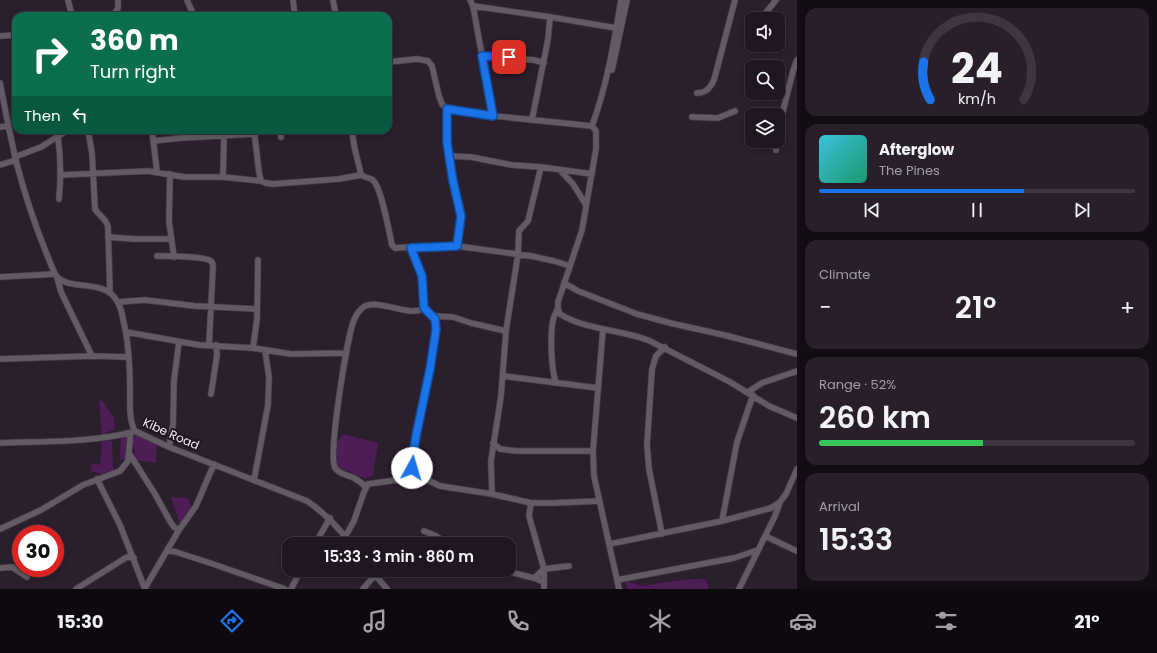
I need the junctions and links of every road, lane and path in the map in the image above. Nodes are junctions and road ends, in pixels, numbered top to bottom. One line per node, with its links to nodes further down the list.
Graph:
1 (68, 0): 11 (street)
2 (118, 0): 12 (street)
3 (187, 0): 13 (street)
4 (293, 0): 14 (street)
5 (333, 0): 15 (street)
6 (621, 0): 18 (street)
7 (627, 0): 25 (street)
8 (735, 0): 27 (street)
9 (776, 0): 16 (street)
10 (471, 3): 17 (street); 21 (street)
11 (71, 12)
12 (116, 12)
13 (192, 12)
14 (294, 12)
15 (335, 12)
16 (767, 12)
17 (550, 17): 18 (street); 24 (street)
18 (616, 28): 35 (street)
19 (12, 35): 20 (street)
20 (0, 36)
21 (482, 56): 24 (street); 31 (street)
22 (797, 60): 28 (street)
23 (392, 62): 29 (street)
24 (544, 63): 33 (street)
25 (612, 70)
26 (0, 83): 34 (street)
27 (697, 93)
28 (784, 108)
29 (447, 109): 31 (street); 46 (street)
30 (735, 111): 32 (street)
31 (493, 116): 33 (street)
32 (692, 117)
33 (532, 120): 35 (street)
34 (8, 126): 36 (street); 47 (street)
35 (592, 126): 54 (street)
36 (0, 127)
37 (62, 134): 44 (street)
38 (88, 134): 52 (street)
39 (152, 134): 45 (street)
40 (234, 134): 43 (street)
41 (255, 134): 58 (street)
42 (352, 134): 56 (street)
43 (224, 135): 45 (street); 57 (street)
44 (58, 137): 47 (street); 55 (street)
45 (153, 140): 51 (street)
46 (449, 156): 49 (street); 63 (street)
47 (16, 159): 48 (street); 70 (street)
48 (0, 165)
49 (541, 167): 50 (street); 65 (street)
50 (560, 170): 54 (street); 60 (street)
51 (157, 172): 52 (street); 53 (street)
52 (93, 173): 55 (street); 61 (street)
53 (170, 174): 57 (street); 62 (street)
54 (592, 174): 60 (street)
55 (61, 175): 59 (street)
56 (361, 175): 58 (street); 64 (street)
57 (223, 177): 58 (street)
58 (262, 181)
59 (58, 200)
60 (586, 205): 69 (street)
61 (108, 237): 62 (street); 73 (street)
62 (171, 239): 67 (street)
63 (457, 246): 64 (street); 65 (street)
64 (411, 248): 76 (street)
65 (518, 254): 69 (street); 81 (street)
66 (157, 256): 67 (street)
67 (174, 257): 75 (street)
68 (258, 260): 78 (street)
69 (570, 266): 72 (street)
70 (56, 275): 71 (street); 73 (street, Kibe Road); 90 (street)
71 (0, 277)
72 (564, 283): 77 (street); 89 (street)
73 (110, 293): 74 (street, Kibe Road)
74 (118, 302): 75 (street); 82 (street, Kibe Road)
75 (211, 306): 78 (street); 84 (street)
76 (424, 308): 79 (street); 88 (street)
77 (558, 308): 80 (street); 95 (street)
78 (257, 309): 86 (street)
79 (432, 316): 81 (street); 108 (street)
80 (602, 329): 85 (street); 96 (street)
81 (506, 331): 94 (street)
82 (126, 332): 83 (street); 91 (street, Kibe Road)
83 (179, 342): 84 (street); 103 (street)
84 (215, 345): 86 (street); 97 (street)
85 (665, 347): 98 (street); 123 (street)
86 (253, 348): 87 (street)
87 (265, 350): 88 (street); 110 (street)
88 (346, 353): 111 (street)
89 (797, 354)
90 (92, 356): 91 (street); 92 (street)
91 (129, 357): 100 (street, Kibe Road)
92 (0, 359)
93 (797, 371): 98 (street)
94 (503, 376): 95 (street); 102 (street)
95 (556, 384): 96 (street)
96 (598, 388): 104 (street)
97 (211, 394)
98 (750, 394): 99 (street); 119 (street)
99 (797, 418)
100 (132, 432): 101 (street); 103 (street, Kibe Road); 105 (street)
101 (0, 443)
102 (493, 444): 104 (street); 112 (street)
103 (169, 447): 106 (street, Kibe Road)
104 (593, 451): 114 (street)
105 (129, 453): 109 (street); 121 (street)
106 (214, 464): 110 (street, Kibe Road); 121 (street)
107 (797, 469): 115 (street)
108 (415, 474): 111 (street); 112 (street)
109 (98, 480): 120 (street); 134 (street)
110 (254, 480): 118 (street, Kibe Road)
111 (366, 486): 126 (street)
112 (492, 494): 113 (street)
113 (524, 501): 116 (street); 117 (street)
114 (599, 501): 116 (street); 129 (street)
115 (780, 502): 119 (street); 124 (street)
116 (530, 503): 117 (street)
117 (529, 511): 138 (street)
118 (330, 518): 125 (street); 126 (street, Kibe Road)
119 (722, 521): 123 (street)
120 (0, 529)
121 (179, 530): 128 (street)
122 (424, 531): 127 (street)
123 (662, 534): 129 (street)
124 (765, 536): 131 (street); 132 (street)
125 (319, 537)
126 (345, 537)
127 (438, 537)
128 (173, 541): 130 (street); 133 (street)
129 (610, 544): 146 (street)
130 (167, 550): 133 (street); 145 (street)
131 (758, 550): 146 (street); 156 (street)
132 (797, 551)
133 (176, 552): 150 (street)
134 (134, 558): 140 (street); 149 (street)
135 (569, 566): 138 (street)
136 (12, 567): 137 (street)
137 (0, 568)
138 (544, 569): 144 (street); 147 (street)
139 (516, 574): 144 (street)
140 (141, 577): 145 (street); 148 (street)
141 (297, 577): 151 (street)
142 (373, 577): 152 (street)
143 (377, 577): 153 (street)
144 (534, 578): 147 (street)
145 (150, 579): 148 (street)
146 (617, 580): 155 (street)
147 (544, 582): 154 (street)
148 (145, 588)
149 (76, 589)
150 (285, 589)
151 (291, 589)
152 (363, 589)
153 (387, 589)
154 (544, 589)
155 (619, 589)
156 (739, 589)

